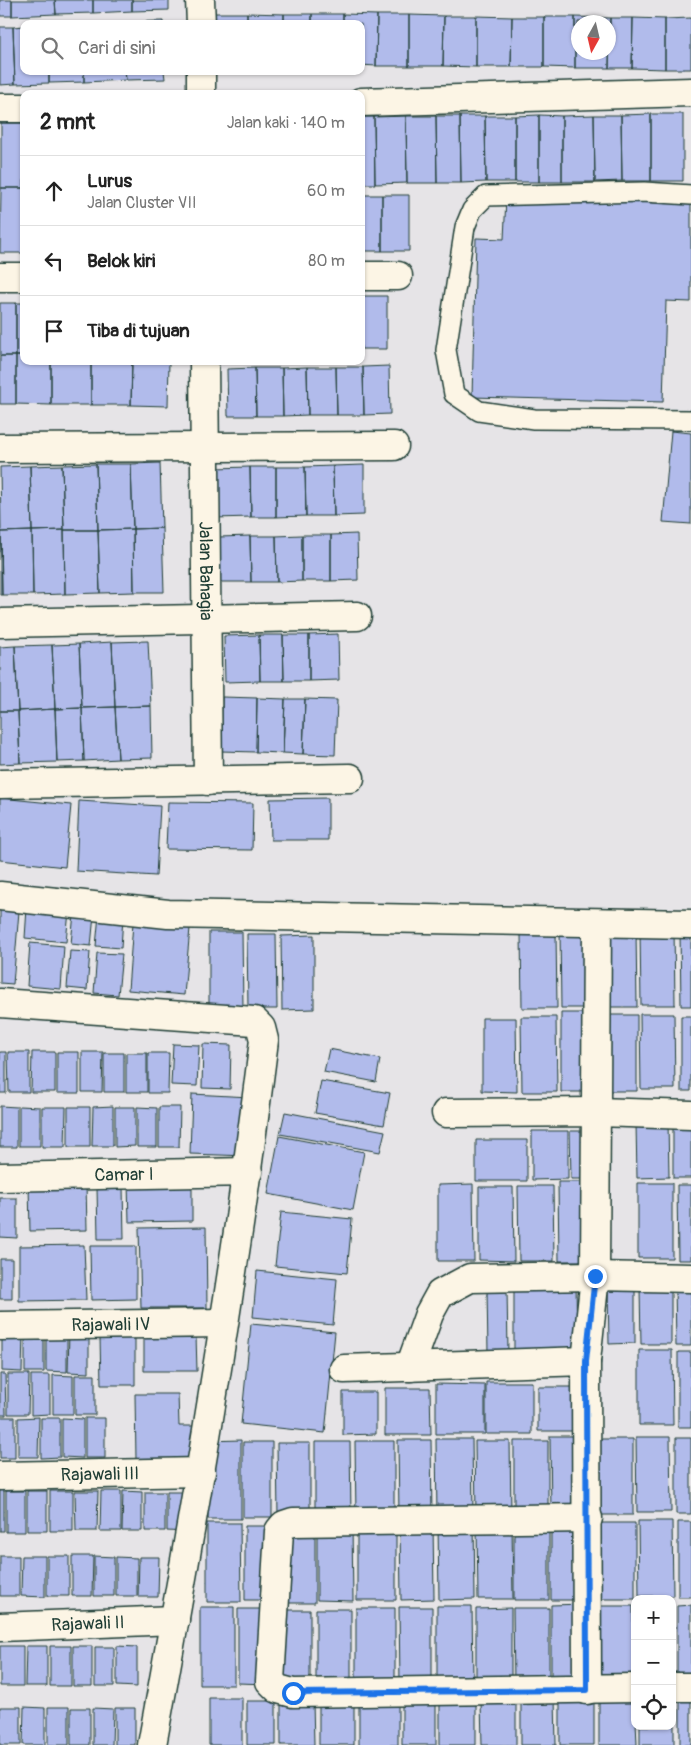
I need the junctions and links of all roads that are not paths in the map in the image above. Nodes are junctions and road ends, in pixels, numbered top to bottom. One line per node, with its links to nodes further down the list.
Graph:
1 (200, 0): 2 (street)
2 (201, 20)
3 (201, 75): 4 (street)
4 (201, 90)
5 (691, 92): 6 (street)
6 (365, 102)
7 (0, 108): 8 (street)
8 (20, 108)
9 (691, 195): 15 (lane)
10 (365, 276): 11 (street)
11 (398, 276)
12 (0, 277): 13 (street)
13 (20, 277)
14 (204, 365): 18 (street, Jalan Bahagia)
15 (691, 420)
16 (394, 446): 18 (street)
17 (0, 448): 18 (street)
18 (205, 448): 20 (street, Jalan Bahagia)
19 (357, 616): 20 (street)
20 (206, 619): 21 (street); 23 (street, Jalan Bahagia)
21 (0, 623)
22 (350, 778): 23 (street)
23 (208, 781): 24 (street)
24 (0, 784)
25 (0, 896): 26 (street)
26 (597, 923): 27 (street); 29 (street)
27 (691, 924)
28 (0, 1003): 32 (street)
29 (597, 1112): 30 (street); 31 (street); 34 (street)
30 (446, 1113)
31 (691, 1115)
32 (248, 1172): 33 (street, Camar I); 36 (street)
33 (0, 1177)
34 (595, 1276): 35 (street); 38 (street); 39 (street)
35 (691, 1278)
36 (223, 1323): 37 (street, Rajawali IV); 41 (street)
37 (0, 1326)
38 (586, 1361): 39 (street); 43 (street)
39 (410, 1367): 40 (street)
40 (344, 1369)
41 (201, 1472): 42 (street, Rajawali III); 44 (street)
42 (0, 1476)
43 (588, 1518): 49 (street); 49 (street)
44 (175, 1620): 45 (street, Rajawali II); 50 (street)
45 (0, 1627)
46 (676, 1687): 47 (street)
47 (691, 1687)
48 (631, 1688): 49 (street)
49 (587, 1690)
50 (152, 1745)

